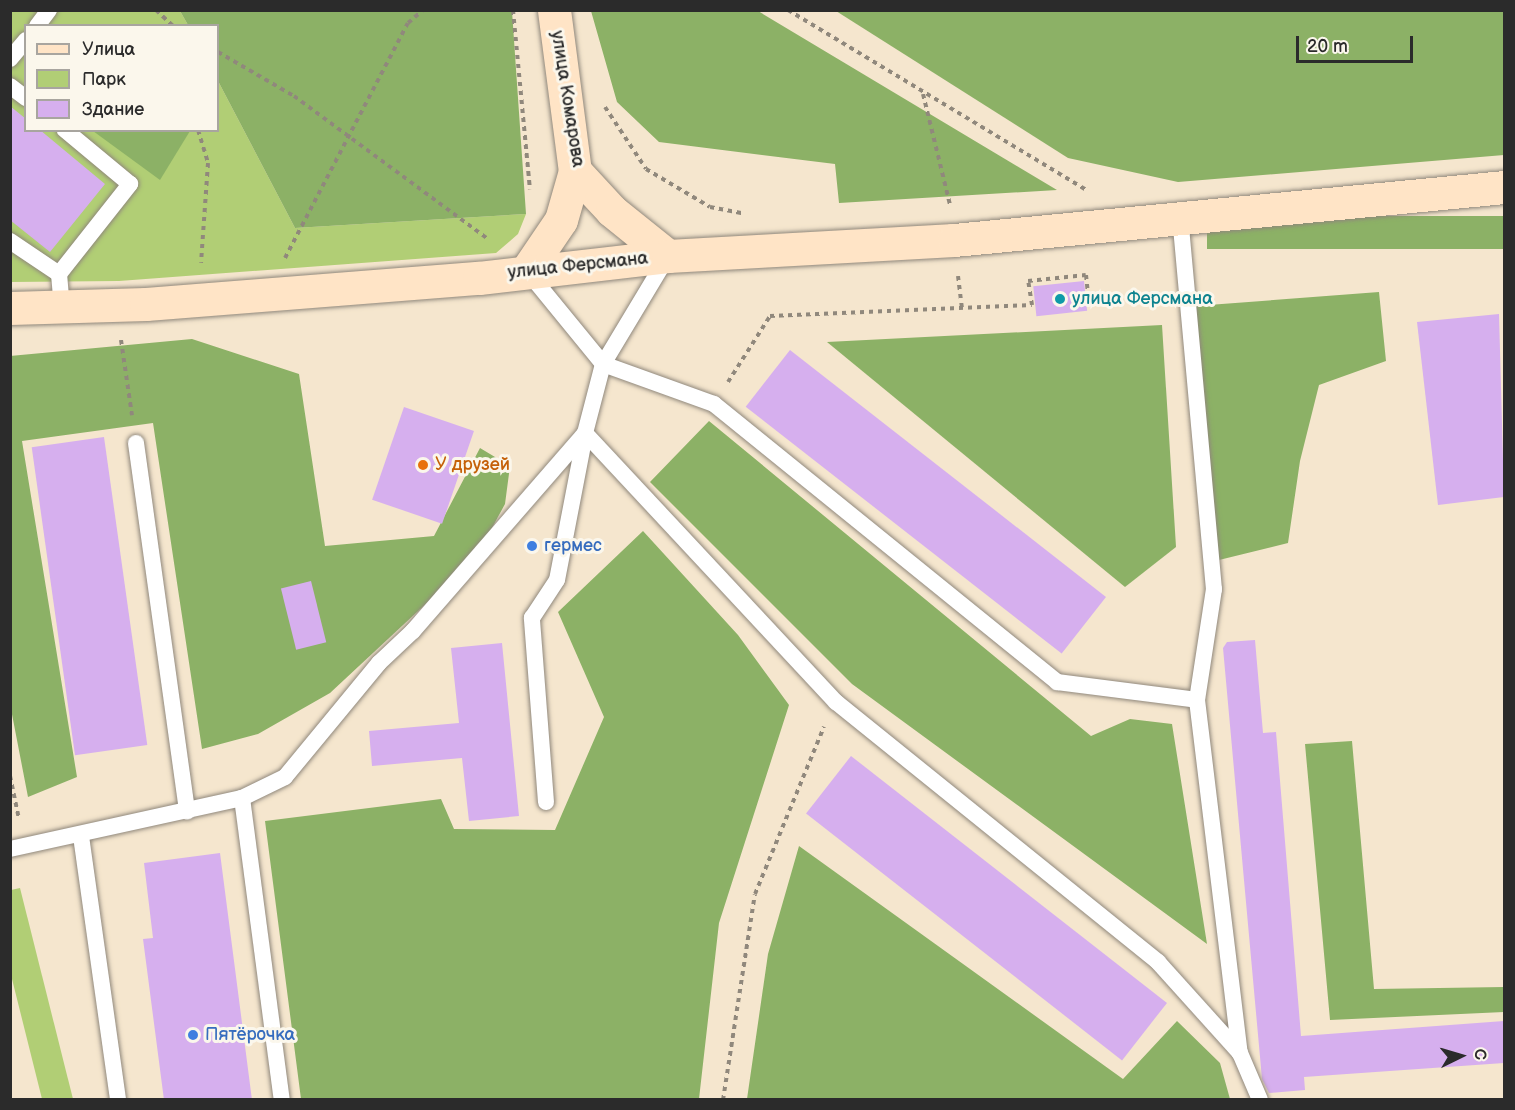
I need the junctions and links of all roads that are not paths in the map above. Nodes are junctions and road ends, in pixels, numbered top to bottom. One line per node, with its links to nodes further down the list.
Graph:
1 (49, 10): 3 (lane)
2 (554, 10): 9 (street, улица Комарова)
3 (38, 24)
4 (24, 42): 5 (lane)
5 (10, 59)
6 (10, 86): 7 (lane)
7 (24, 96)
8 (67, 132): 15 (lane)
9 (575, 171): 13 (street, улица Комарова); 14 (street)
10 (1504, 187): 11 (street, улица Ферсмана)
11 (1180, 216): 13 (street, улица Ферсмана); 21 (lane)
12 (10, 241): 15 (lane)
13 (668, 256): 14 (street, улица Ферсмана); 18 (lane)
14 (527, 270): 16 (street, улица Ферсмана); 18 (lane)
15 (59, 274): 16 (lane)
16 (62, 307): 17 (street, улица Ферсмана)
17 (10, 308)
18 (603, 364): 19 (lane); 21 (lane)
19 (585, 433): 22 (lane); 23 (lane); 27 (lane)
20 (136, 443): 24 (lane)
21 (1197, 700): 27 (lane)
22 (242, 798): 24 (lane); 29 (lane)
23 (546, 802)
24 (187, 811): 25 (lane)
25 (81, 836): 26 (lane); 28 (lane)
26 (18, 848)
27 (1240, 1053): 30 (lane)
28 (118, 1100)
29 (282, 1100)
30 (1260, 1100)

